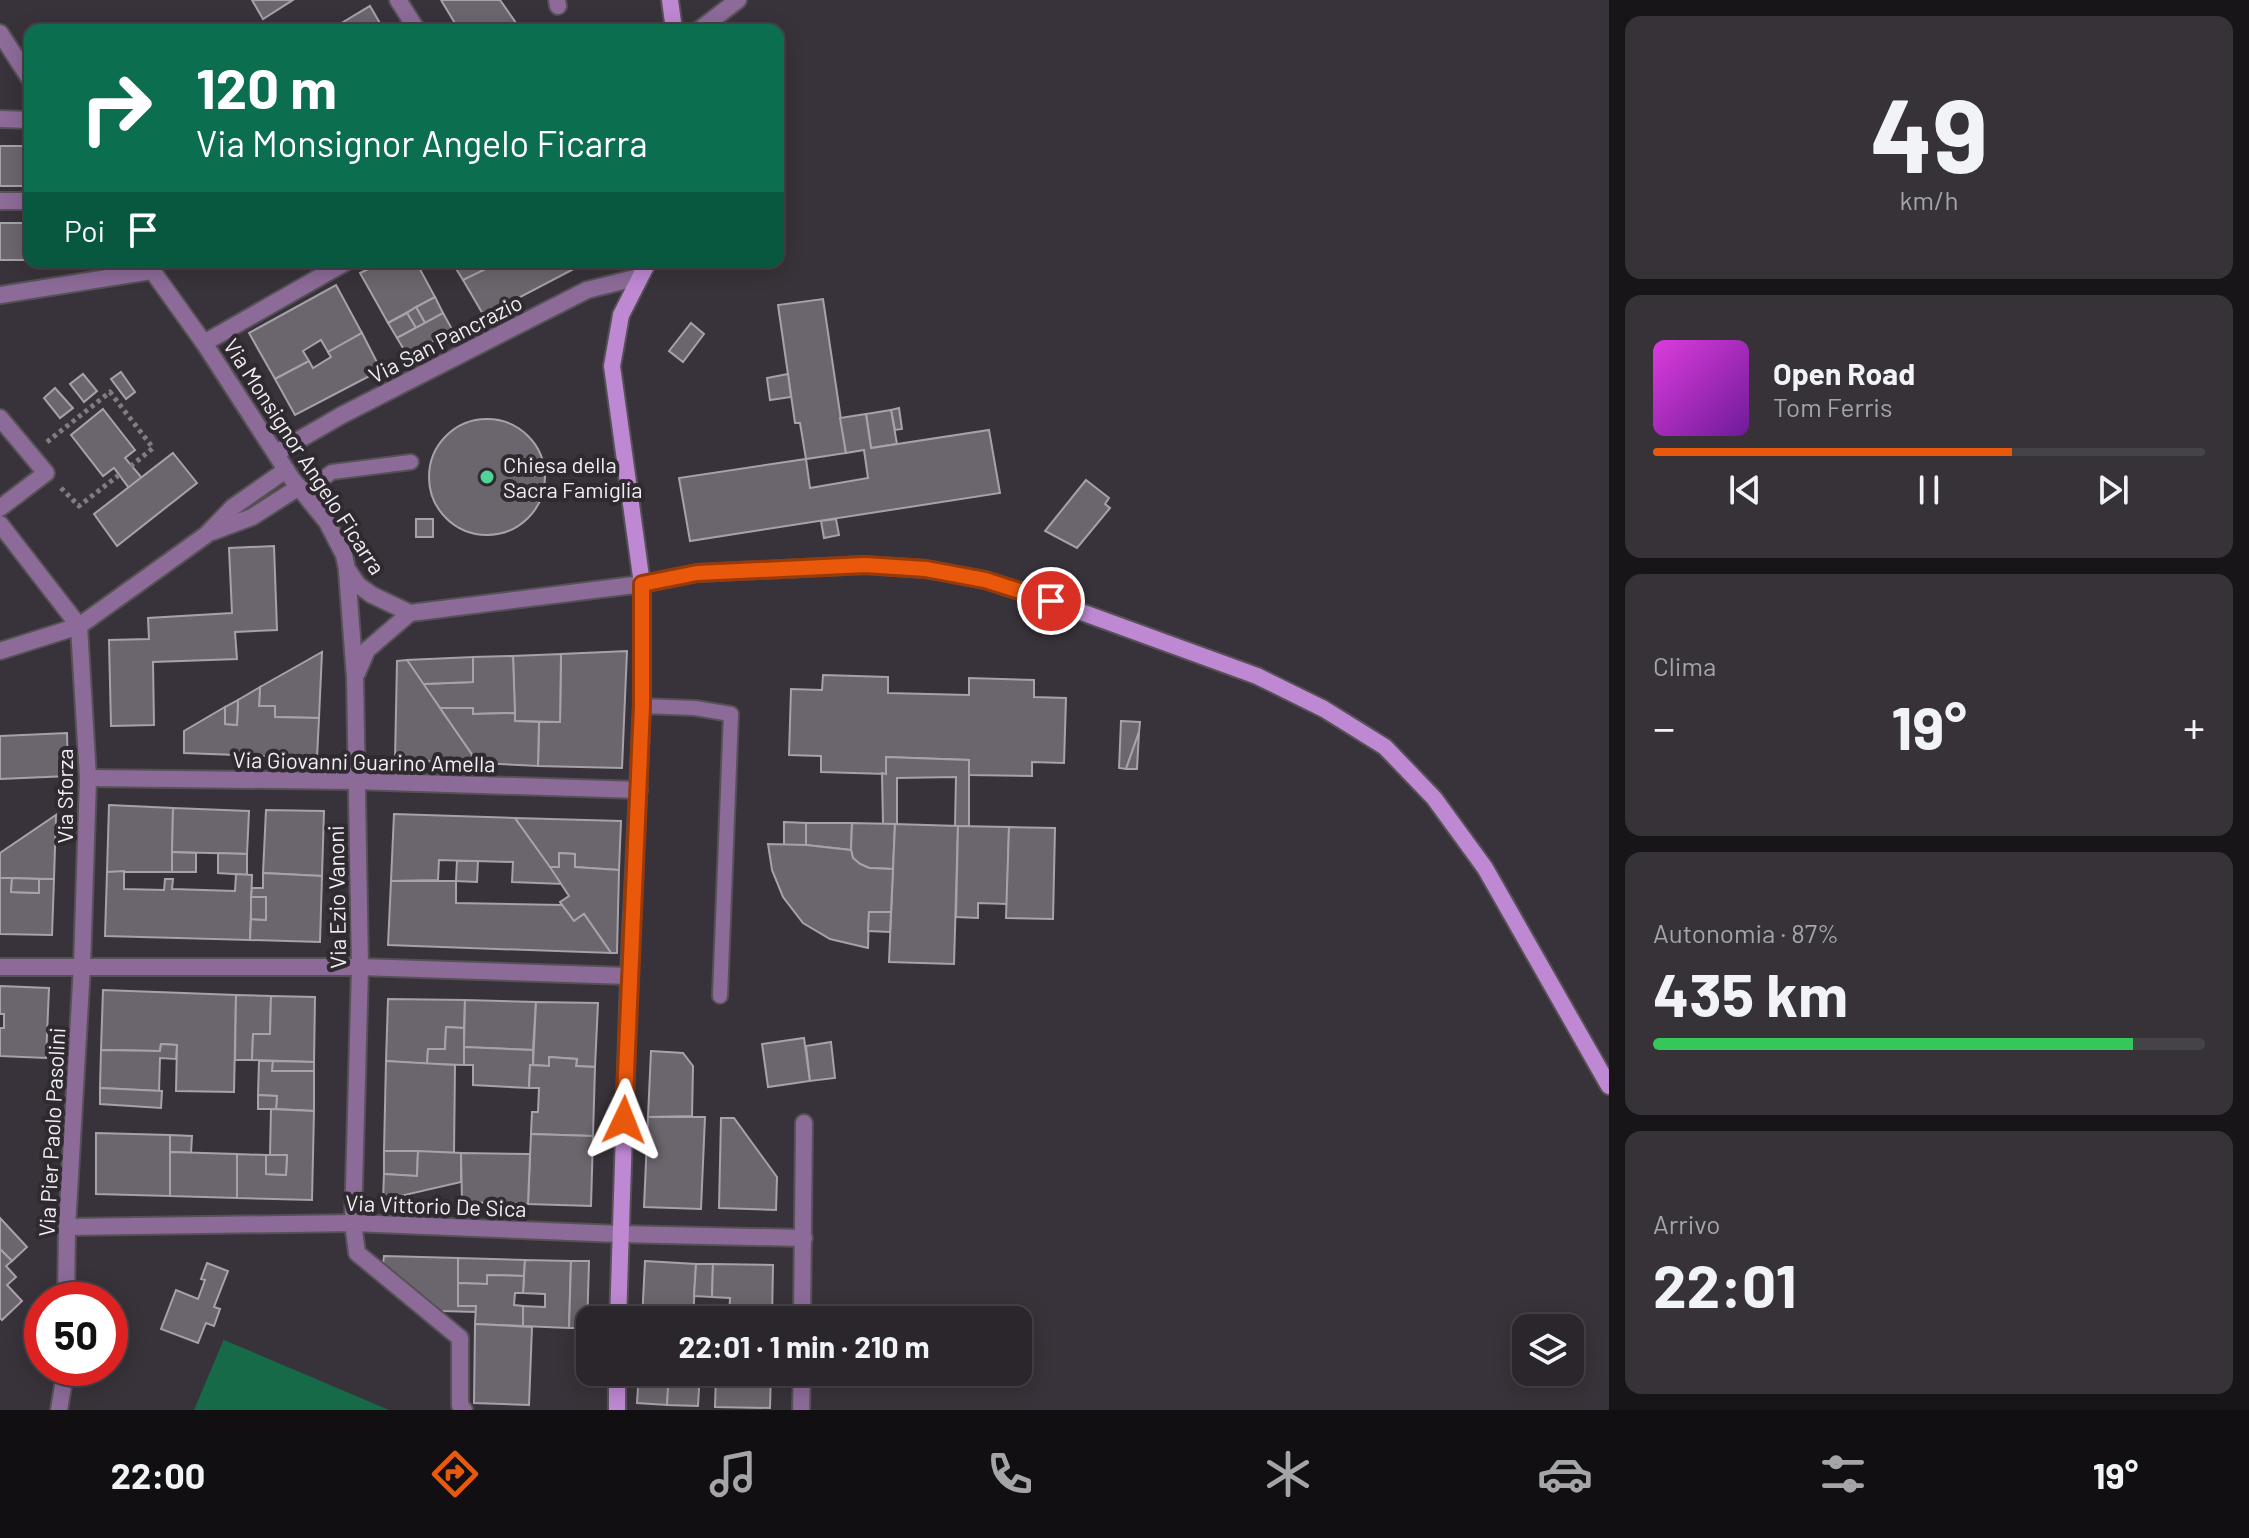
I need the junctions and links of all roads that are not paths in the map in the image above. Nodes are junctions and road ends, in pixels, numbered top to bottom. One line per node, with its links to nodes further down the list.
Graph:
1 (398, 0): 4 (street)
2 (670, 0): 5 (main road)
3 (738, 0): 6 (street)
4 (413, 24)
5 (673, 24)
6 (707, 24)
7 (0, 33): 8 (street)
8 (24, 70)
9 (0, 119): 10 (street)
10 (24, 120)
11 (0, 201): 12 (street)
12 (24, 201)
13 (143, 268): 17 (street)
14 (149, 268): 18 (street, Via Monsignor Angelo Ficarra)
15 (335, 268): 18 (street)
16 (643, 269): 20 (street, Via San Pancrazio); 28 (main road)
17 (0, 295)
18 (204, 343): 20 (street, Via Monsignor Angelo Ficarra)
19 (0, 418): 24 (street)
20 (276, 453): 22 (street, Via Monsignor Angelo Ficarra)
21 (411, 462): 23 (lane)
22 (286, 470): 23 (street, Via Monsignor Angelo Ficarra); 26 (street)
23 (301, 490): 26 (street); 27 (street, Via Monsignor Angelo Ficarra)
24 (0, 508)
25 (0, 524): 30 (street)
26 (206, 535): 30 (street)
27 (347, 569): 29 (street, Via Monsignor Angelo Ficarra); 32 (street, Via Ezio Vanoni)
28 (642, 584): 29 (street); 33 (main road); 42 (main road)
29 (410, 613): 32 (street)
30 (79, 626): 31 (street); 34 (street, Via Sforza)
31 (0, 651)
32 (355, 678): 35 (street, Via Ezio Vanoni)
33 (642, 706): 36 (main road); 41 (lane)
34 (88, 778): 35 (street, Via Giovanni Guarino Amella); 37 (street, Via Sforza)
35 (355, 781): 36 (street, Via Giovanni Guarino Amella); 39 (street, Via Ezio Vanoni)
36 (639, 790): 40 (main road)
37 (82, 966): 38 (street); 39 (street); 45 (street, Via Pier Paolo Pasolini)
38 (0, 967)
39 (360, 967): 40 (street); 44 (street, Via Ezio Vanoni)
40 (629, 976): 46 (main road)
41 (720, 996)
42 (1609, 1086)
43 (804, 1123): 47 (street)
44 (353, 1223): 45 (street, Via Vittorio De Sica); 46 (street, Via Vittorio De Sica); 55 (street, Via Ezio Vanoni)
45 (67, 1227): 48 (street, Via Pier Paolo Pasolini)
46 (619, 1234): 47 (street, Via Vittorio De Sica); 49 (main road)
47 (804, 1238): 50 (street)
48 (66, 1282)
49 (618, 1306)
50 (802, 1306)
51 (63, 1386): 54 (street)
52 (617, 1386): 56 (main road)
53 (802, 1386): 57 (street)
54 (59, 1410)
55 (464, 1410)
56 (617, 1410)
57 (801, 1410)

